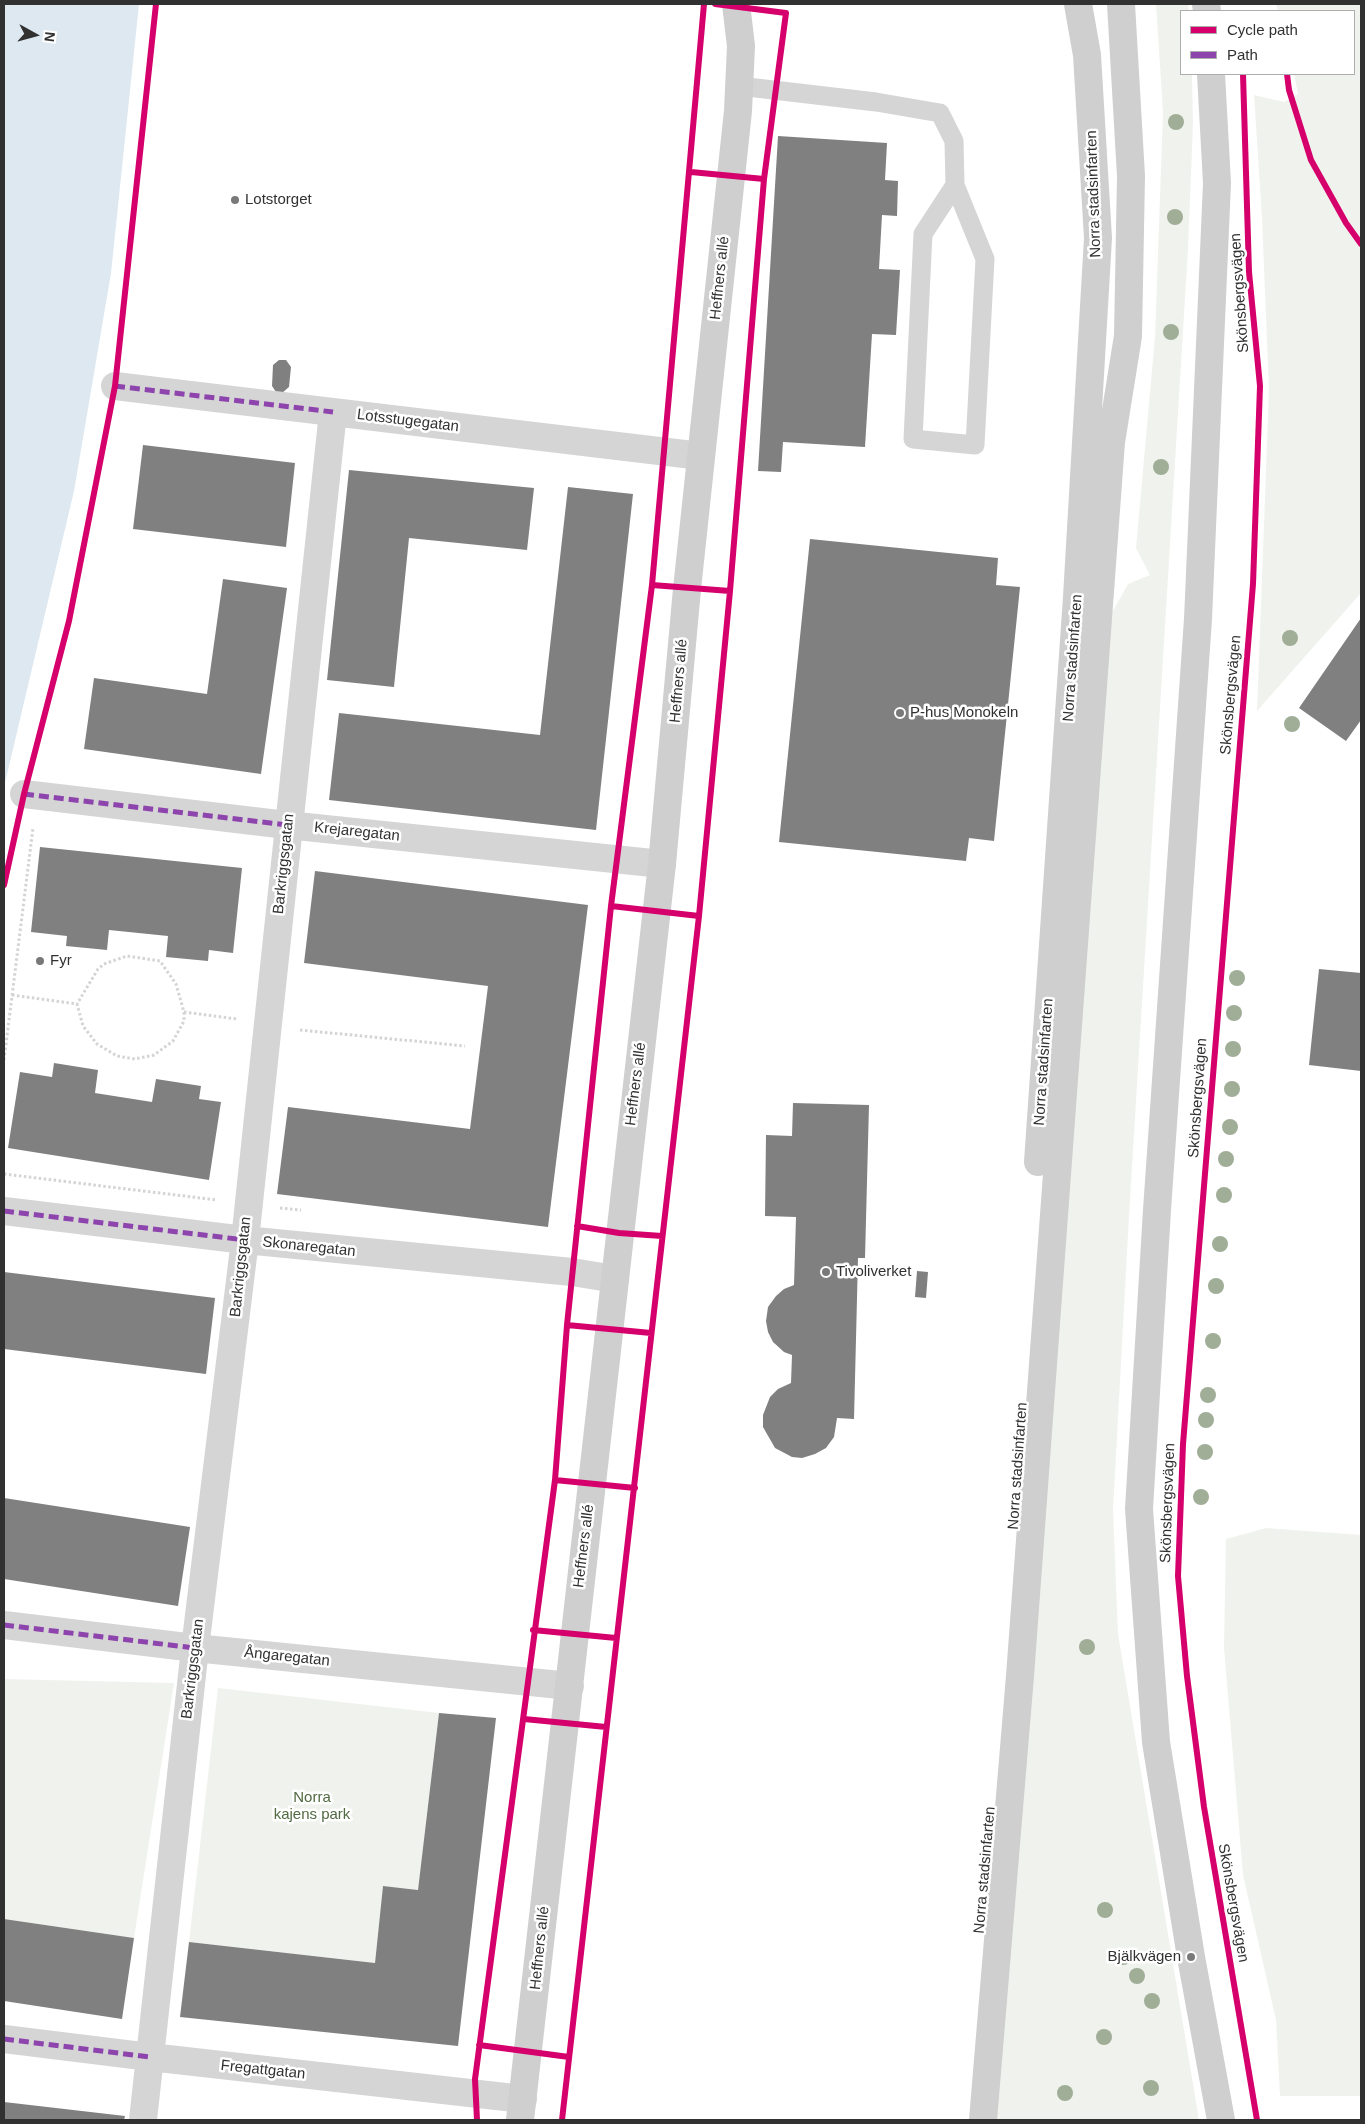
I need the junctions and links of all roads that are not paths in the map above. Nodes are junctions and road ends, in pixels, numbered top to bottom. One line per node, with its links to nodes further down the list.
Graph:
1 (736, 4): 5 (main road, Heffners allé)
2 (755, 4): 5 (main road, Heffners allé)
3 (1078, 4): 25 (main road, Norra stadsinfarten)
4 (1121, 4): 26 (main road, Norra stadsinfarten)
5 (741, 46): 7 (main road, Heffners allé)
6 (1211, 75): 27 (main road, Skönsbergsvägen)
7 (739, 86): 8 (lane); 11 (main road, Heffners allé)
8 (955, 185): 8 (lane)
9 (115, 386): 10 (street, Lotsstugegatan)
10 (333, 412): 11 (street, Lotsstugegatan); 13 (street, Barkriggsgatan)
11 (701, 456): 14 (main road, Heffners allé)
12 (29, 806): 13 (street, Krejaregatan)
13 (287, 825): 14 (street, Krejaregatan); 16 (street, Barkriggsgatan)
14 (662, 864): 17 (main road, Heffners allé)
15 (4, 1211): 16 (street, Skonaregatan)
16 (245, 1240): 17 (street, Skonaregatan); 19 (street, Barkriggsgatan)
17 (615, 1279): 20 (main road, Heffners allé)
18 (4, 1625): 19 (street, Ångaregatan)
19 (195, 1648): 20 (street, Ångaregatan); 22 (street, Barkriggsgatan)
20 (570, 1686): 23 (main road, Heffners allé)
21 (4, 2038): 22 (street, Fregattgatan)
22 (150, 2058): 23 (street, Fregattgatan); 24 (street, Barkriggsgatan)
23 (521, 2110)
24 (142, 2120)
25 (964, 2120)
26 (983, 2120)
27 (1221, 2120)

